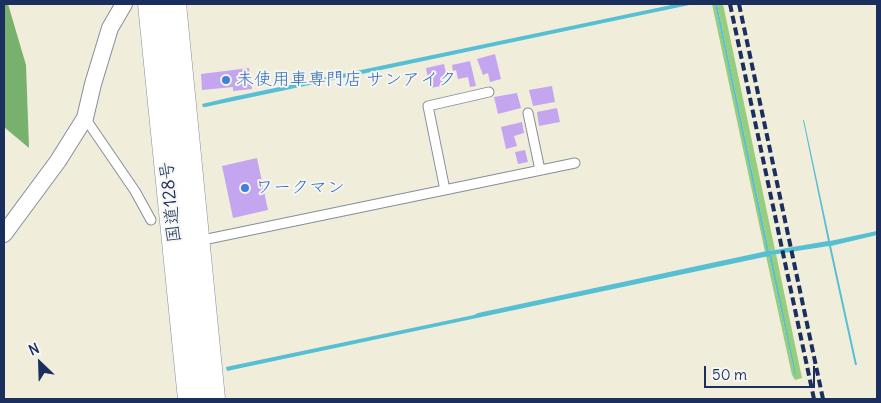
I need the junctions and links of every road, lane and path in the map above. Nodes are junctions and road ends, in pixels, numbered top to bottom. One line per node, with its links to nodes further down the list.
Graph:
1 (124, 4): 6 (street)
2 (152, 4): 12 (highway, 国道128号)
3 (172, 4): 12 (highway, 国道128号)
4 (489, 92): 9 (lane)
5 (528, 113): 8 (lane)
6 (85, 118): 10 (lane); 11 (street)
7 (575, 163): 8 (lane)
8 (540, 170): 9 (lane)
9 (445, 190): 12 (lane)
10 (151, 220)
11 (4, 234)
12 (185, 243): 13 (highway, 国道128号); 14 (highway, 国道128号)
13 (192, 399)
14 (211, 399)

